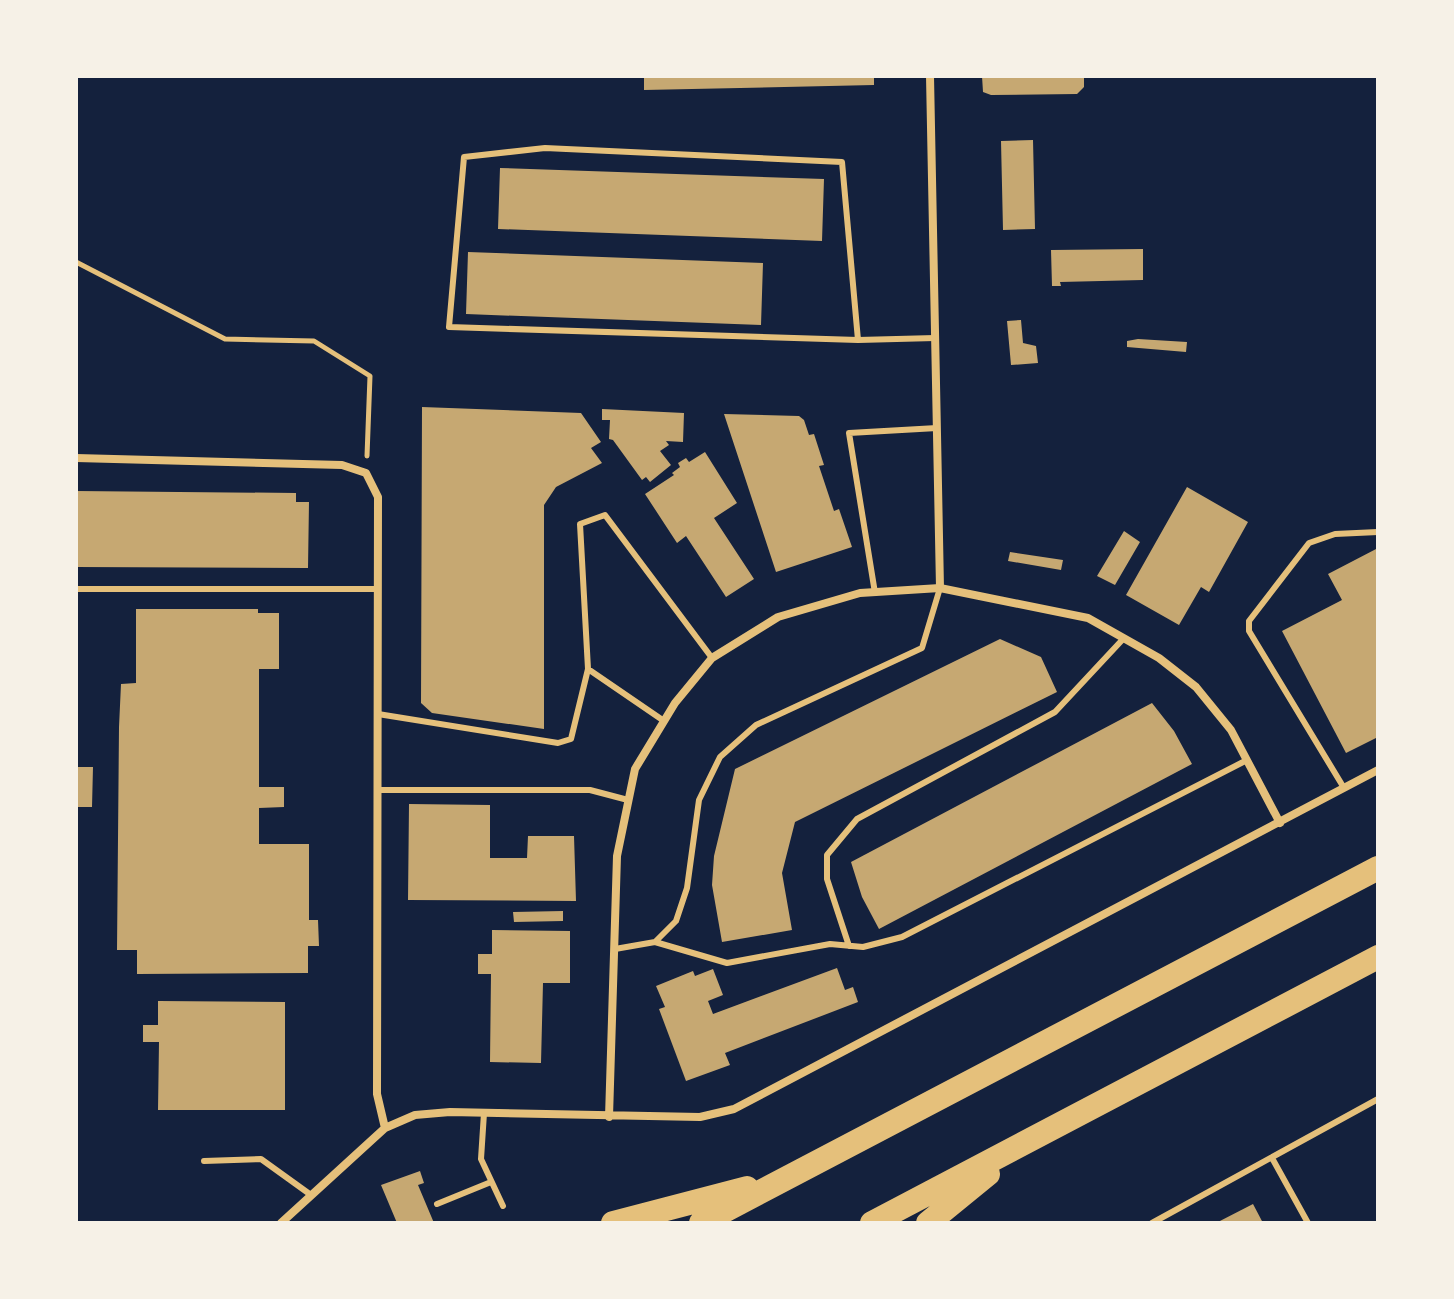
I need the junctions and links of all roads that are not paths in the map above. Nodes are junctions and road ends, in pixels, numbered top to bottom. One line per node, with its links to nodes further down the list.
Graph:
1 (930, 76): 2 (street)
2 (935, 338): 3 (lane); 4 (street)
3 (858, 340): 3 (lane)
4 (937, 428): 7 (street); 10 (lane)
5 (76, 458): 9 (street)
6 (1378, 532): 18 (lane)
7 (940, 588): 10 (street); 11 (street); 23 (lane)
8 (76, 589): 9 (lane)
9 (378, 589): 14 (street)
10 (875, 593): 12 (street)
11 (1124, 638): 16 (street); 24 (lane)
12 (712, 658): 13 (lane); 15 (street)
13 (588, 669): 14 (lane); 15 (lane)
14 (378, 714): 19 (street)
15 (664, 721): 20 (street)
16 (1247, 760): 21 (street); 24 (lane)
17 (1378, 770): 18 (street)
18 (1344, 788): 21 (street)
19 (378, 790): 20 (lane); 30 (street)
20 (628, 800): 25 (street)
21 (1280, 823): 29 (street)
22 (1378, 868): 34 (highway)
23 (655, 942): 24 (lane); 25 (lane)
24 (849, 946)
25 (615, 949): 29 (street)
26 (1378, 957): 31 (highway)
27 (1378, 1099): 32 (lane)
28 (484, 1113): 29 (street); 30 (street); 35 (lane)
29 (609, 1117)
30 (385, 1128): 36 (street)
31 (1029, 1140): 42 (highway); 43 (highway)
32 (1272, 1158): 44 (lane); 45 (lane)
33 (204, 1161): 36 (lane)
34 (788, 1177): 40 (highway); 41 (highway)
35 (491, 1182): 37 (lane); 38 (lane)
36 (311, 1195): 39 (street)
37 (437, 1204)
38 (503, 1206)
39 (281, 1223)
40 (613, 1223)
41 (701, 1223)
42 (872, 1223)
43 (928, 1223)
44 (1152, 1223)
45 (1308, 1223)

